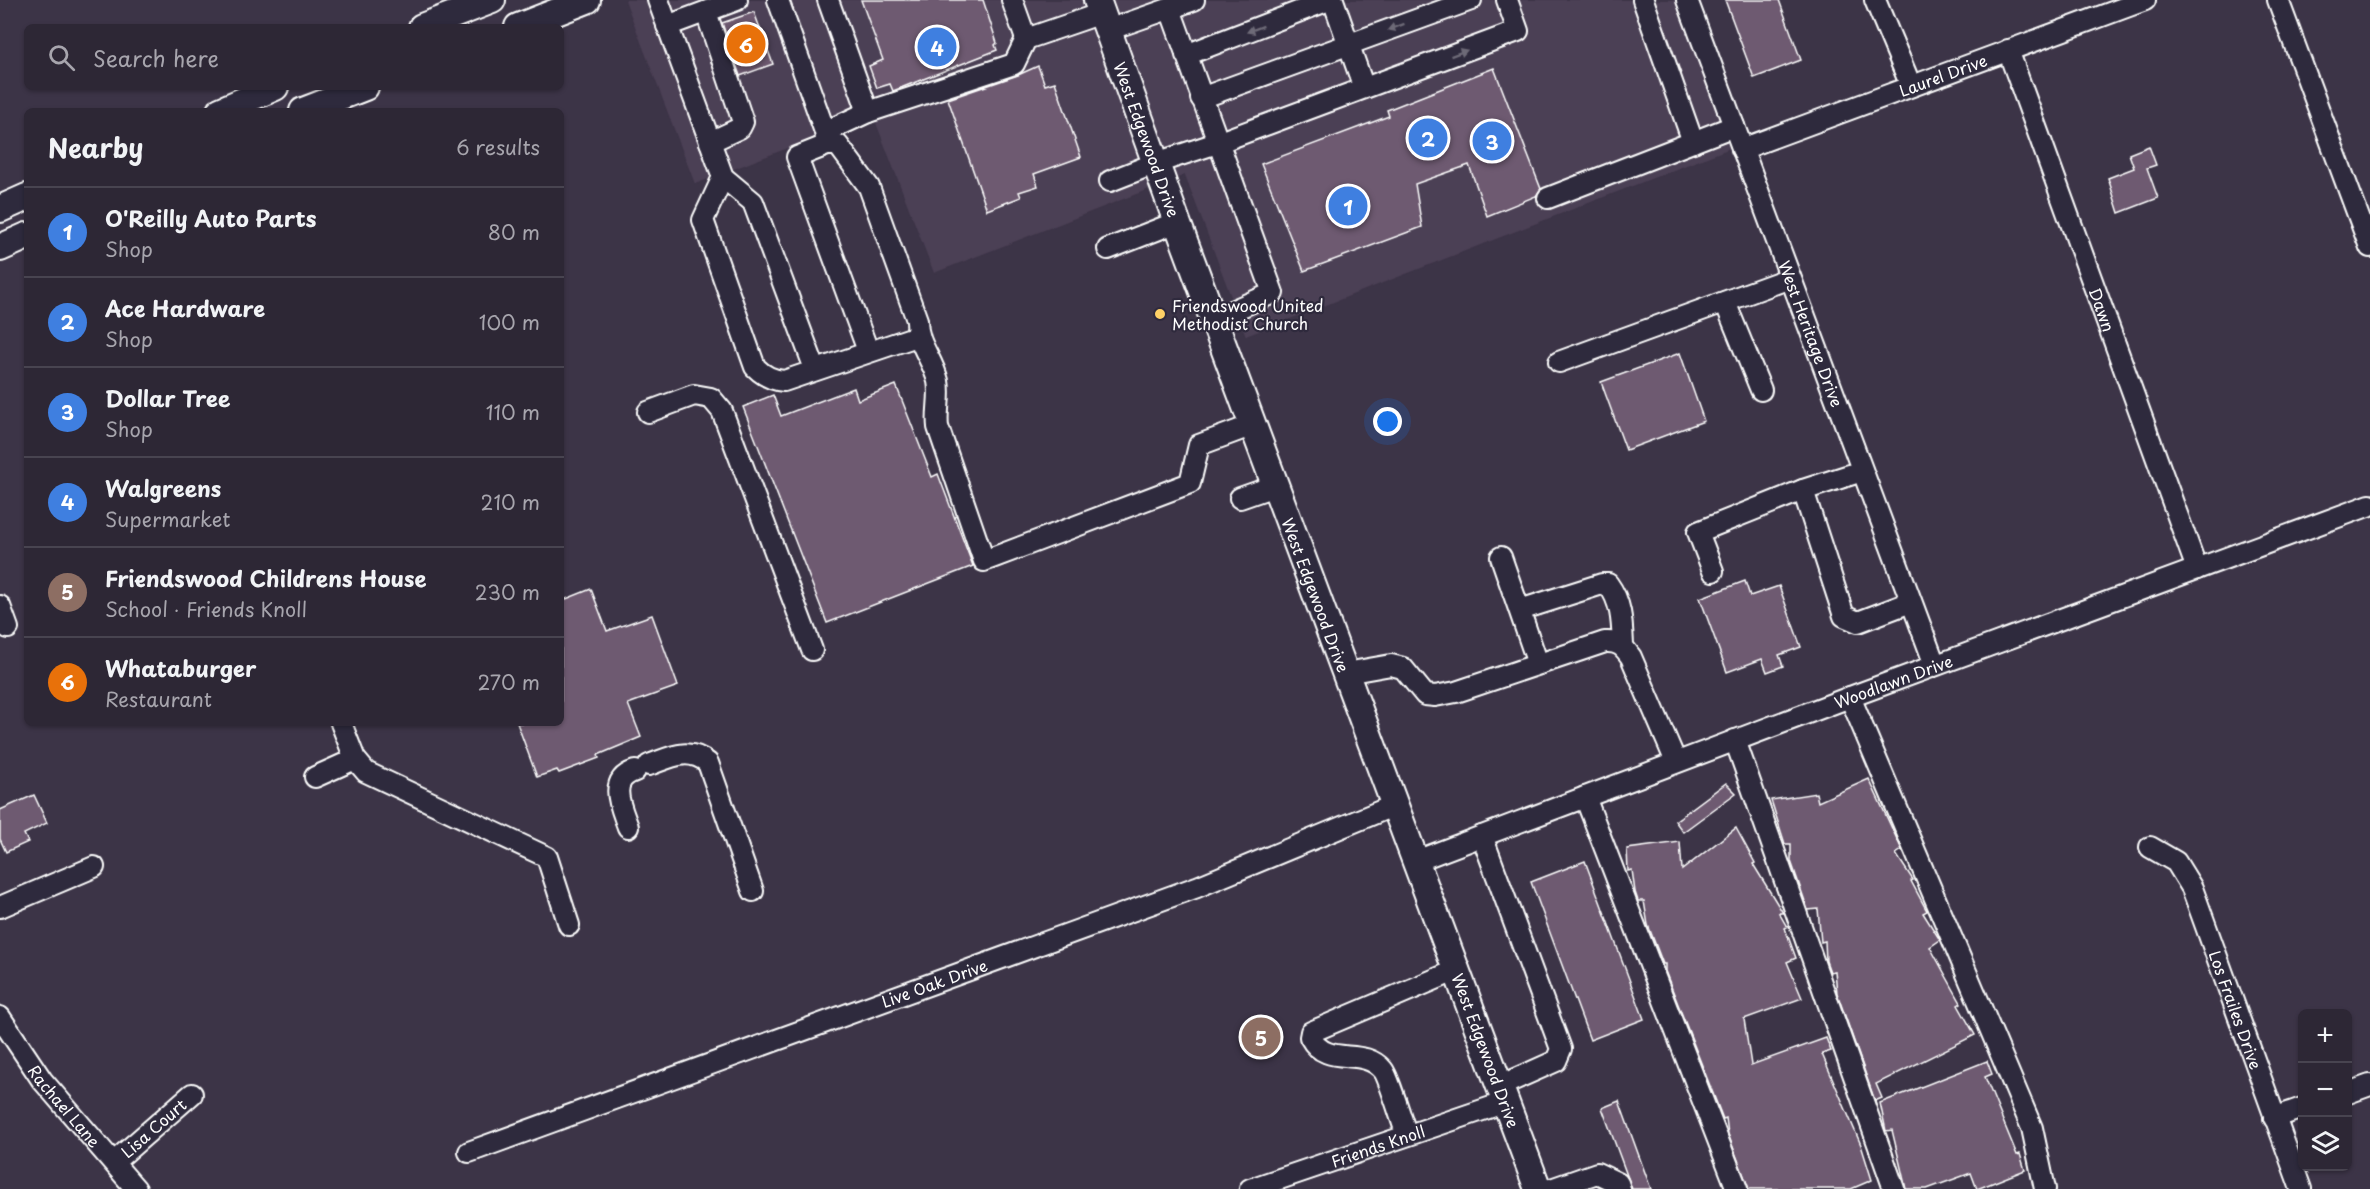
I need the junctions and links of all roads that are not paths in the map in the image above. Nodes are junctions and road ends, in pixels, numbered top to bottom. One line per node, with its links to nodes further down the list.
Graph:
1 (492, 0): 20 (main road)
2 (587, 0): 21 (main road)
3 (658, 0): 22 (street)
4 (738, 0): 18 (street)
5 (778, 0): 37 (street)
6 (828, 0): 35 (street)
7 (1012, 0): 23 (street)
8 (1194, 0): 17 (street)
9 (1331, 0): 24 (street); 26 (street, one-way to 26)
10 (1471, 0): 24 (street, one-way to 24)
11 (1507, 0): 28 (street, one-way to 11)
12 (1643, 0): 39 (street)
13 (1687, 0): 36 (street, West Heritage Drive)
14 (1875, 0): 27 (street)
15 (2145, 0): 25 (street, Laurel Drive)
16 (2278, 0): 48 (street)
17 (1170, 9): 19 (street); 26 (street)
18 (706, 12): 22 (street); 38 (street)
19 (1103, 14): 23 (street); 42 (main road, West Edgewood Drive)
20 (430, 24)
21 (526, 24)
22 (667, 26): 38 (street)
23 (1026, 39): 35 (street)
24 (1349, 45): 28 (street); 31 (street)
25 (2008, 50): 27 (street, Laurel Drive); 67 (street, Dawn)
26 (1186, 56): 31 (street)
27 (1911, 86): 41 (street, Laurel Drive)
28 (1365, 88): 40 (street)
29 (271, 90): 32 (main road)
30 (357, 90): 34 (main road)
31 (1202, 98): 40 (street)
32 (253, 104): 33 (main road)
33 (234, 108)
34 (311, 108)
35 (868, 112): 37 (street)
36 (1734, 126): 39 (street); 41 (street, West Heritage Drive)
37 (826, 138): 54 (street); 55 (street)
38 (710, 142): 43 (street)
39 (1693, 142): 45 (street)
40 (1217, 143): 42 (street); 53 (street)
41 (1742, 149): 51 (street, West Heritage Drive)
42 (1156, 163): 44 (street); 46 (main road, West Edgewood Drive)
43 (723, 177): 57 (street); 57 (street)
44 (1110, 181)
45 (1548, 198)
46 (1177, 222): 50 (street); 53 (main road, West Edgewood Drive)
47 (24, 237): 49 (main road)
48 (2370, 247)
49 (0, 248)
50 (1108, 249)
51 (1790, 278): 52 (street); 61 (street, West Heritage Drive)
52 (1725, 302): 56 (street); 58 (street)
53 (1214, 319): 60 (main road, West Edgewood Drive)
54 (917, 336): 55 (street); 60 (street)
55 (868, 351): 57 (street)
56 (1559, 362)
57 (815, 369)
58 (1761, 390)
59 (648, 412): 74 (street)
60 (1252, 425): 62 (main road, West Edgewood Drive)
61 (1862, 471): 63 (street); 69 (street, West Heritage Drive)
62 (1277, 485): 64 (street); 77 (main road, West Edgewood Drive)
63 (1803, 490): 68 (street); 69 (street)
64 (1240, 498)
65 (2370, 505): 67 (street, Woodlawn Drive)
66 (1501, 557): 71 (street)
67 (2197, 569): 76 (street, Woodlawn Drive)
68 (1713, 571)
69 (1911, 603): 76 (street, West Heritage Drive)
70 (0, 606): 72 (street)
71 (1520, 610): 73 (street); 75 (street)
72 (8, 628)
73 (1623, 646): 75 (street); 82 (street)
74 (812, 650)
75 (1538, 664): 77 (street)
76 (1935, 665): 78 (street, Woodlawn Drive)
77 (1346, 673): 85 (main road, West Edgewood Drive)
78 (1850, 697): 80 (street, Woodlawn Drive); 112 (street)
79 (342, 726): 81 (street)
80 (1735, 740): 82 (street, Woodlawn Drive); 111 (street)
81 (355, 759): 83 (street); 93 (street)
82 (1676, 762): 84 (street, Woodlawn Drive)
83 (315, 777)
84 (1585, 797): 87 (street, Woodlawn Drive); 110 (street)
85 (1395, 805): 89 (main road, West Edgewood Drive); 103 (street, Live Oak Drive)
86 (628, 827): 91 (street)
87 (1482, 836): 89 (street, Woodlawn Drive); 99 (street, Friends Knoll)
88 (2150, 847): 101 (street, Los Frailes Drive)
89 (1416, 861): 94 (main road, West Edgewood Drive)
90 (94, 867): 92 (street)
91 (753, 891)
92 (0, 907)
93 (569, 925)
94 (1457, 970): 99 (main road, West Edgewood Drive); 102 (street)
95 (0, 1017): 104 (street, Rachael Lane)
96 (2370, 1085): 97 (street)
97 (2352, 1092)
98 (192, 1094): 104 (street, Lisa Court)
99 (1503, 1094): 102 (street, Friends Knoll); 107 (main road, West Edgewood Drive)
100 (2298, 1109): 101 (street)
101 (2274, 1118): 113 (street, Los Frailes Drive)
102 (1407, 1136): 106 (street, Friends Knoll)
103 (468, 1152)
104 (114, 1162): 105 (street, Rachael Lane)
105 (136, 1189)
106 (1250, 1189)
107 (1538, 1189)
108 (1551, 1189): 109 (street)
109 (1620, 1189)
110 (1737, 1189)
111 (1894, 1189)
112 (2044, 1189)
113 (2301, 1189)

